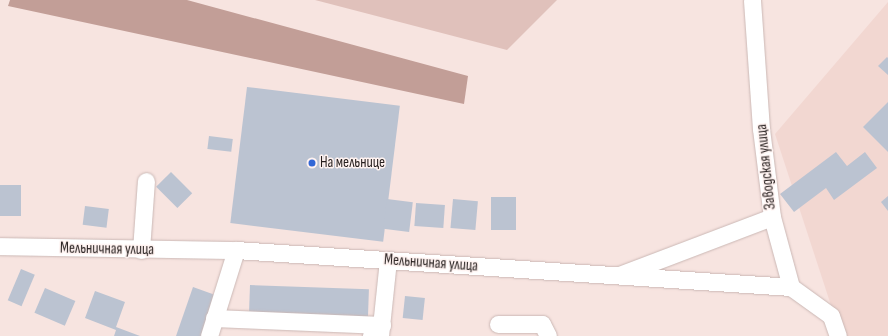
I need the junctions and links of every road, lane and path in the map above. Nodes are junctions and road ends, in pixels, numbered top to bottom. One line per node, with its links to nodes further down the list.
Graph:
1 (752, 0): 3 (street, Заводская улица)
2 (146, 180): 5 (street)
3 (772, 216): 8 (street, Заводская улица); 9 (street)
4 (0, 246): 5 (street, Мельничная улица)
5 (141, 250): 6 (street, Мельничная улица)
6 (236, 250): 7 (street, Мельничная улица); 10 (street)
7 (388, 260): 8 (street, Мельничная улица); 12 (street)
8 (616, 276): 9 (street, Мельничная улица)
9 (791, 288): 15 (street)
10 (214, 318): 12 (street); 13 (street)
11 (508, 328): 14 (street)
12 (378, 332)
13 (209, 336)
14 (548, 336)
15 (838, 336)

